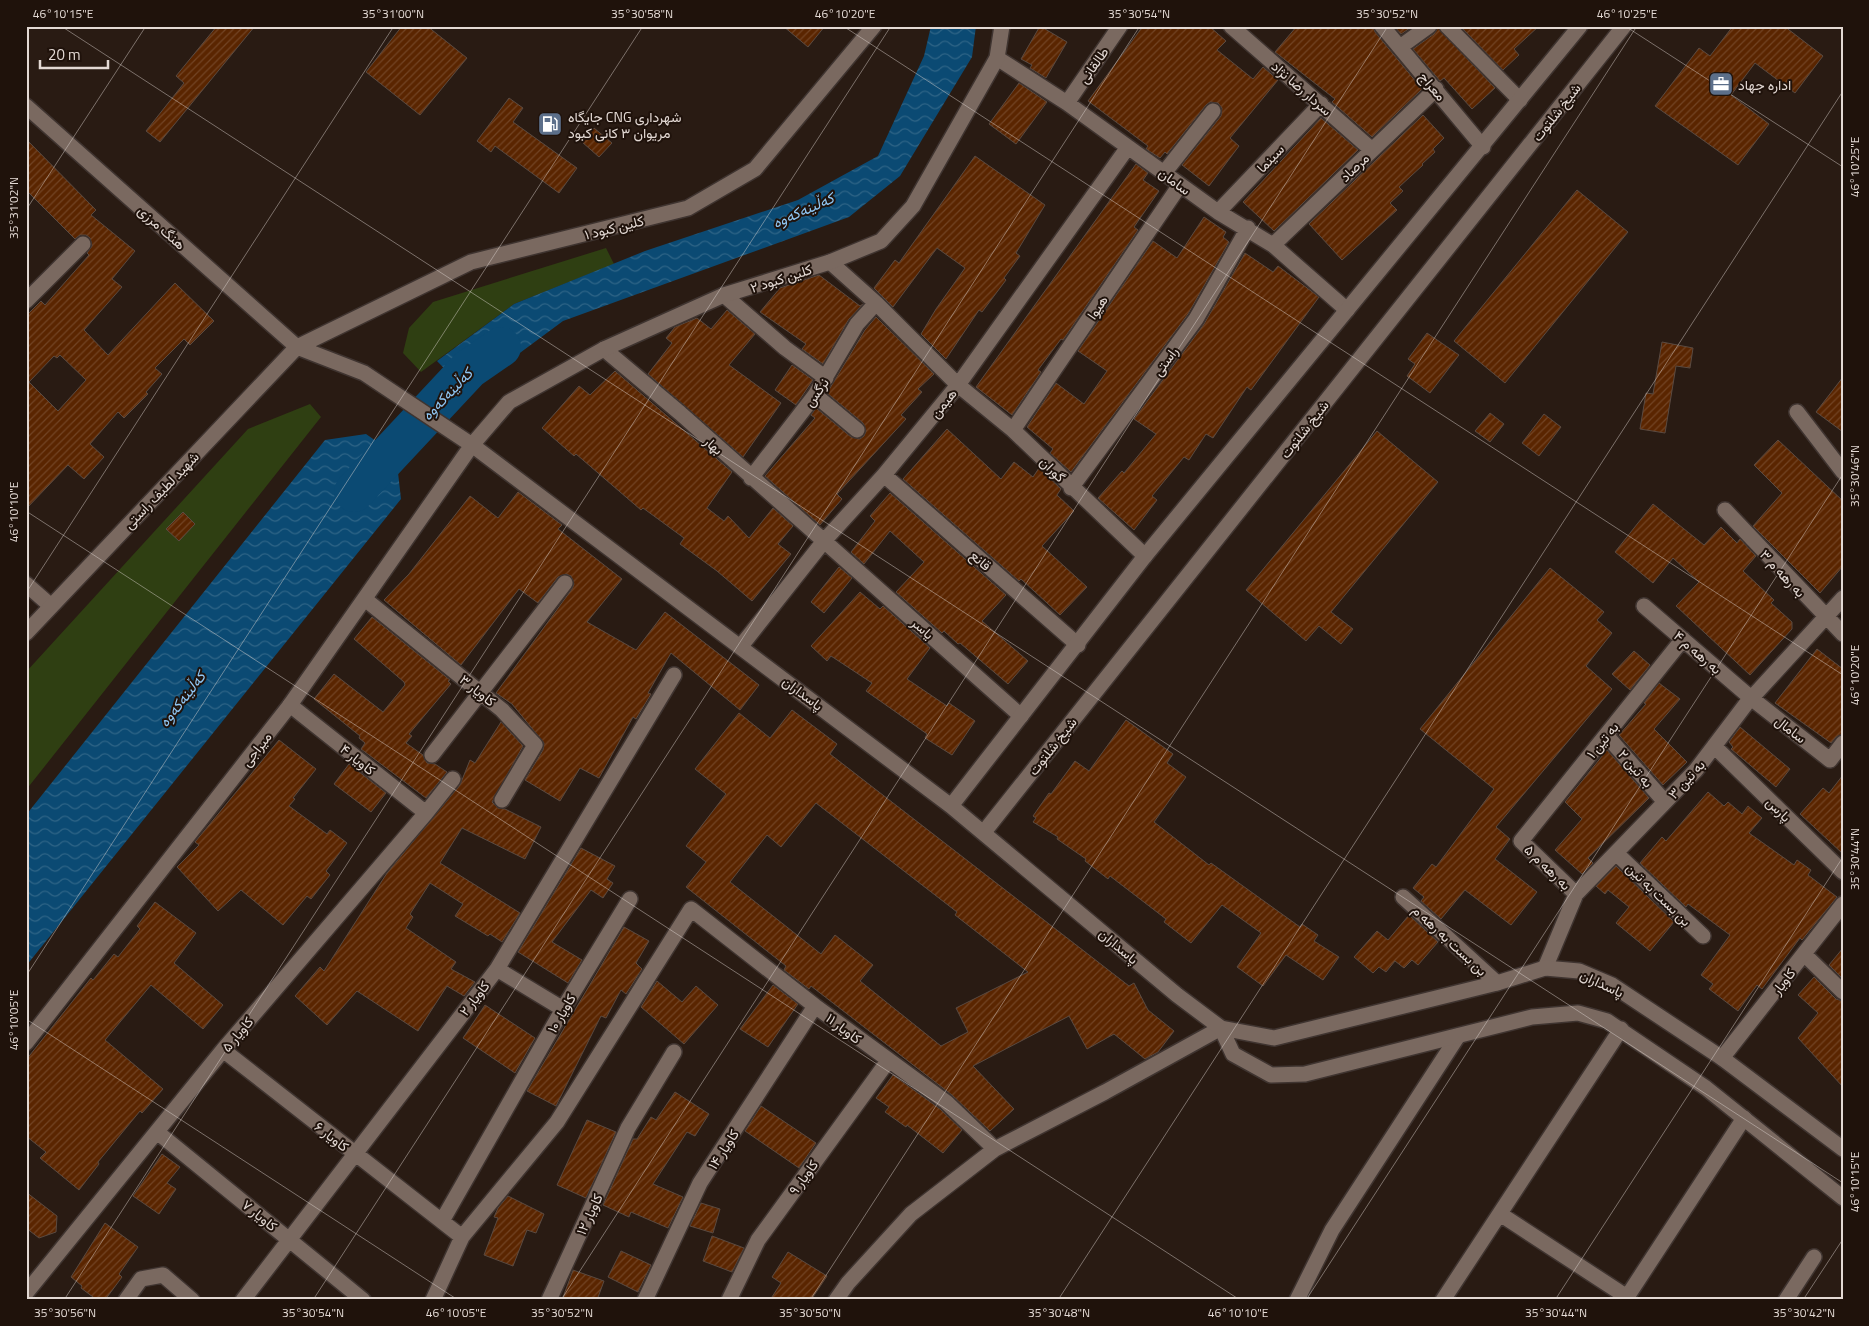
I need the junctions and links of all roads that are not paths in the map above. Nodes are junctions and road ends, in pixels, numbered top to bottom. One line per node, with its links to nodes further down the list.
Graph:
1 (874, 26): 32 (street, کلین کبود ۱)
2 (1002, 26): 11 (street, کلین کبود ۲)
3 (1120, 26): 14 (street, طالقانی)
4 (1231, 26): 15 (street, سردار رضا نژاد)
5 (1382, 26): 10 (street, معراج)
6 (1429, 26): 10 (street)
7 (1447, 26): 13 (street)
8 (1580, 26): 13 (street)
9 (1624, 26): 74 (street, شیخ شلتوت)
10 (1400, 47): 12 (street, معراج)
11 (997, 58): 14 (street, سامان); 27 (street, کلین کبود ۲)
12 (1436, 89): 19 (street, معراج); 20 (street, مرصاد)
13 (1520, 100): 19 (street)
14 (1067, 103): 18 (street, سامان)
15 (1322, 104): 20 (street, سردار رضا نژاد); 23 (street, سینما)
16 (26, 106): 32 (street, هنگ مرزی)
17 (1213, 112): 21 (street)
18 (1128, 147): 21 (street, سامان); 35 (street, هیمن)
19 (1483, 147): 31 (street)
20 (1372, 150): 26 (street, مرصاد)
21 (1164, 173): 22 (street, سامان)
22 (1180, 185): 23 (street, سامان); 39 (street, هیوا)
23 (1218, 212): 24 (street, سامان)
24 (1248, 228): 26 (street, سامان); 44 (street, راستی)
25 (83, 244): 29 (street)
26 (1273, 245): 31 (street, سامان)
27 (830, 262): 28 (street, کلین کبود ۲); 30 (street, گوران)
28 (724, 295): 33 (street, کلین کبود ۲); 34 (street)
29 (26, 301)
30 (876, 304): 34 (street, نرگس); 35 (street, گوران)
31 (1347, 310): 47 (street)
32 (297, 347): 40 (street, پاسداران); 52 (street, شهید لطیف راستی)
33 (604, 349): 40 (street, کلین کبود ۲); 43 (street, بهار)
34 (826, 378): 36 (street, نرگس)
35 (958, 385): 39 (street, گوران); 42 (street, هیمن)
36 (815, 396): 38 (street); 43 (street, نرگس)
37 (1798, 412): 41 (street)
38 (857, 430)
39 (1013, 430): 44 (street, گوران)
40 (472, 445): 51 (street, میراجی); 59 (street, پاسداران)
41 (1843, 472)
42 (884, 475): 46 (street, هیمن); 58 (street, قانع)
43 (751, 478): 46 (street, بهار)
44 (1072, 488): 47 (street, گوران)
45 (1725, 510): 54 (street, به رهه م ۳)
46 (824, 541): 59 (street, هیمن); 64 (street, یاسر)
47 (1145, 556): 58 (street)
48 (565, 582): 61 (street)
49 (26, 584): 52 (street)
50 (1843, 598): 54 (street, به تین ۳)
51 (366, 600): 61 (street, کاویار ۳); 63 (street, میراجی)
52 (51, 606): 55 (street, شهید لطیف راستی)
53 (1644, 606): 57 (street, به رهه م ۴)
54 (1826, 617): 56 (street, به رهه م ۳); 62 (street, به تین ۳)
55 (26, 633)
56 (1843, 634)
57 (1683, 639): 62 (street, به رهه م ۴); 65 (street, به تین ۱)
58 (1078, 645): 64 (street)
59 (740, 646): 72 (street, پاسداران)
60 (674, 675): 85 (street, کاویار ۲)
61 (480, 692): 68 (street); 70 (street, کاویار ۳)
62 (1751, 698): 66 (street, سامال); 67 (street, به تین ۳)
63 (290, 705): 73 (street, کاویار ۴); 93 (street, میراجی)
64 (1021, 716): 72 (street)
65 (1606, 735): 71 (street, به تین ۲); 75 (street, به تین ۱)
66 (1843, 743)
67 (1714, 746): 71 (street, به تین ۳); 77 (street, پارس)
68 (432, 755)
69 (452, 778): 73 (street, کاویار ۵)
70 (502, 800)
71 (1665, 802): 76 (street, به تین ۳)
72 (951, 806): 74 (street, پاسداران)
73 (426, 814): 94 (street, کاویار ۵)
74 (984, 832): 90 (street, پاسداران)
75 (1521, 840): 78 (street, به رهه م ۵)
76 (1616, 853): 78 (street, به تین ۳); 82 (street, بن بست به تین)
77 (1843, 872)
78 (1576, 894): 84 (street, به تین ۳)
79 (1403, 897): 86 (street, بن بست به رهه م)
80 (630, 899): 89 (street, کاویار ۱۰)
81 (1843, 904): 83 (street, کاویار)
82 (1703, 936)
83 (1804, 954): 87 (street); 96 (street, کاویار)
84 (1545, 968): 86 (street, پاسداران); 96 (street, پاسداران)
85 (497, 969): 89 (street); 102 (street, کاویار ۲)
86 (1497, 983): 90 (street, پاسداران)
87 (1843, 992)
88 (815, 1006): 97 (street, کاویار ۱۱); 106 (street, کاویار ۱۱); 117 (street, کاویار ۱۴)
89 (563, 1009): 105 (street, کاویار ۱۰)
90 (1221, 1028): 92 (street); 100 (street)
91 (1621, 1029): 92 (street); 98 (street); 104 (street)
92 (1458, 1036): 120 (street)
93 (26, 1043)
94 (223, 1050): 99 (street, کاویار ۵); 102 (street, کاویار ۶)
95 (674, 1052): 116 (street, کاویار ۱۲)
96 (1722, 1058): 101 (street, پاسداران)
97 (888, 1060): 100 (street, کاویار ۱۱); 118 (street, کاویار ۹)
98 (1744, 1118): 103 (street); 110 (street)
99 (157, 1132): 107 (street, کاویار ۷); 109 (street, کاویار ۵)
100 (996, 1149): 119 (street)
101 (1843, 1149)
102 (354, 1153): 105 (street, کاویار ۶); 107 (street, کاویار ۲)
103 (1843, 1198)
104 (1500, 1214): 110 (street); 121 (street)
105 (442, 1221): 106 (street, کاویار ۶)
106 (462, 1237): 115 (street)
107 (290, 1239): 113 (street, کاویار ۲); 114 (street, کاویار ۷)
108 (1814, 1257): 122 (street)
109 (26, 1293)
110 (1626, 1298)
111 (126, 1300): 112 (street)
112 (192, 1300)
113 (243, 1300)
114 (363, 1300)
115 (433, 1300)
116 (550, 1300)
117 (645, 1300)
118 (729, 1300)
119 (836, 1300)
120 (1296, 1300)
121 (1443, 1300)
122 (1786, 1300)

